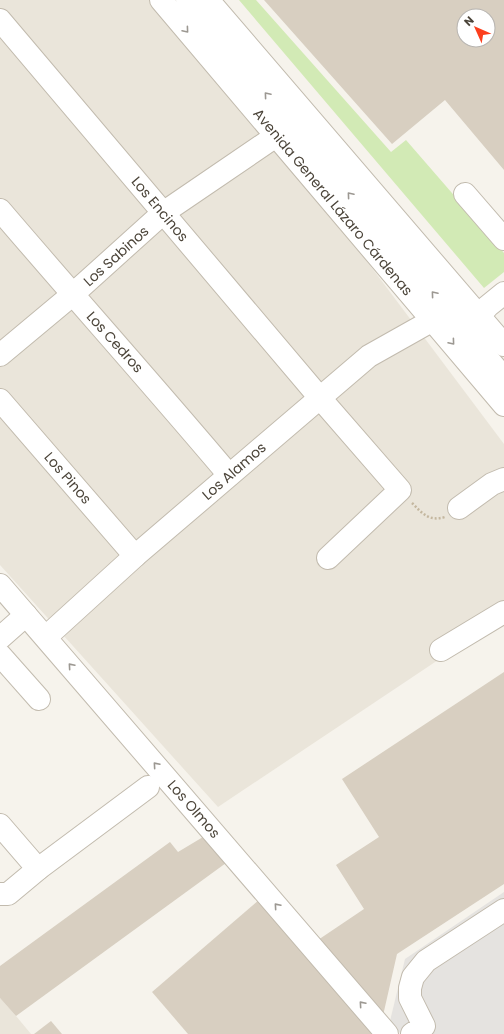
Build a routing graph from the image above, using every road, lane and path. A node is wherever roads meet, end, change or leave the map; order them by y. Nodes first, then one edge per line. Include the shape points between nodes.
1 (161, 0) edge
2 (195, 3) edge
3 (0, 20) edge
4 (276, 136) junction
5 (465, 194) dead end
6 (0, 210) edge
7 (163, 213) junction
8 (504, 239) edge
9 (504, 293) edge
10 (72, 295) junction
11 (433, 320) junction
12 (472, 323) junction
13 (504, 345) edge
14 (0, 355) edge
15 (504, 378) edge
16 (320, 398) junction
17 (0, 400) edge
18 (504, 405) edge
19 (229, 475) junction
20 (504, 479) edge
21 (400, 490) junction
22 (459, 508) joint
23 (135, 556) junction
24 (328, 558) dead end
25 (0, 585) edge
26 (504, 612) edge
27 (26, 615) junction
28 (46, 637) junction
29 (0, 638) edge
30 (441, 650) dead end
31 (0, 655) edge
32 (39, 699) dead end
33 (148, 788) dead end
34 (0, 825) edge
35 (38, 869) junction
36 (0, 894) edge
37 (504, 910) edge
38 (422, 1032) edge
39 (387, 1034) edge

1 -> 4 street, Avenida General Lázaro Cárdenas
2 - 12 street, Avenida General Lázaro Cárdenas
3 - 7 street, Los Encinos
4 - 7 street, Los Sabinos
4 - 11 street, Avenida General Lázaro Cárdenas
5 - 8 street
6 - 10 street, Los Cedros
7 - 10 street, Los Sabinos
7 - 16 street, Los Encinos
9 - 12 street
10 - 14 street, Los Sabinos
10 - 19 street, Los Cedros
11 - 16 street, Los Alamos via 369,356
11 -> 18 street, Avenida General Lázaro Cárdenas
12 - 13 street
12 - 15 street, Avenida General Lázaro Cárdenas
16 - 19 street, Los Alamos
16 - 21 street, Los Encinos
17 - 23 street, Los Pinos
19 - 23 street, Los Alamos
20 - 22 street via 492,484
21 - 22 path via 430,518 438,519
21 - 24 street
23 - 28 street, Los Alamos
25 - 27 street, Los Olmos
26 - 30 street
27 - 28 street, Los Olmos
27 - 29 street
39 -> 28 street, Los Olmos
31 - 32 street
33 - 35 street
34 - 35 street
35 - 36 street via 8,894
37 - 38 street via 426,961 414,977 410,998

